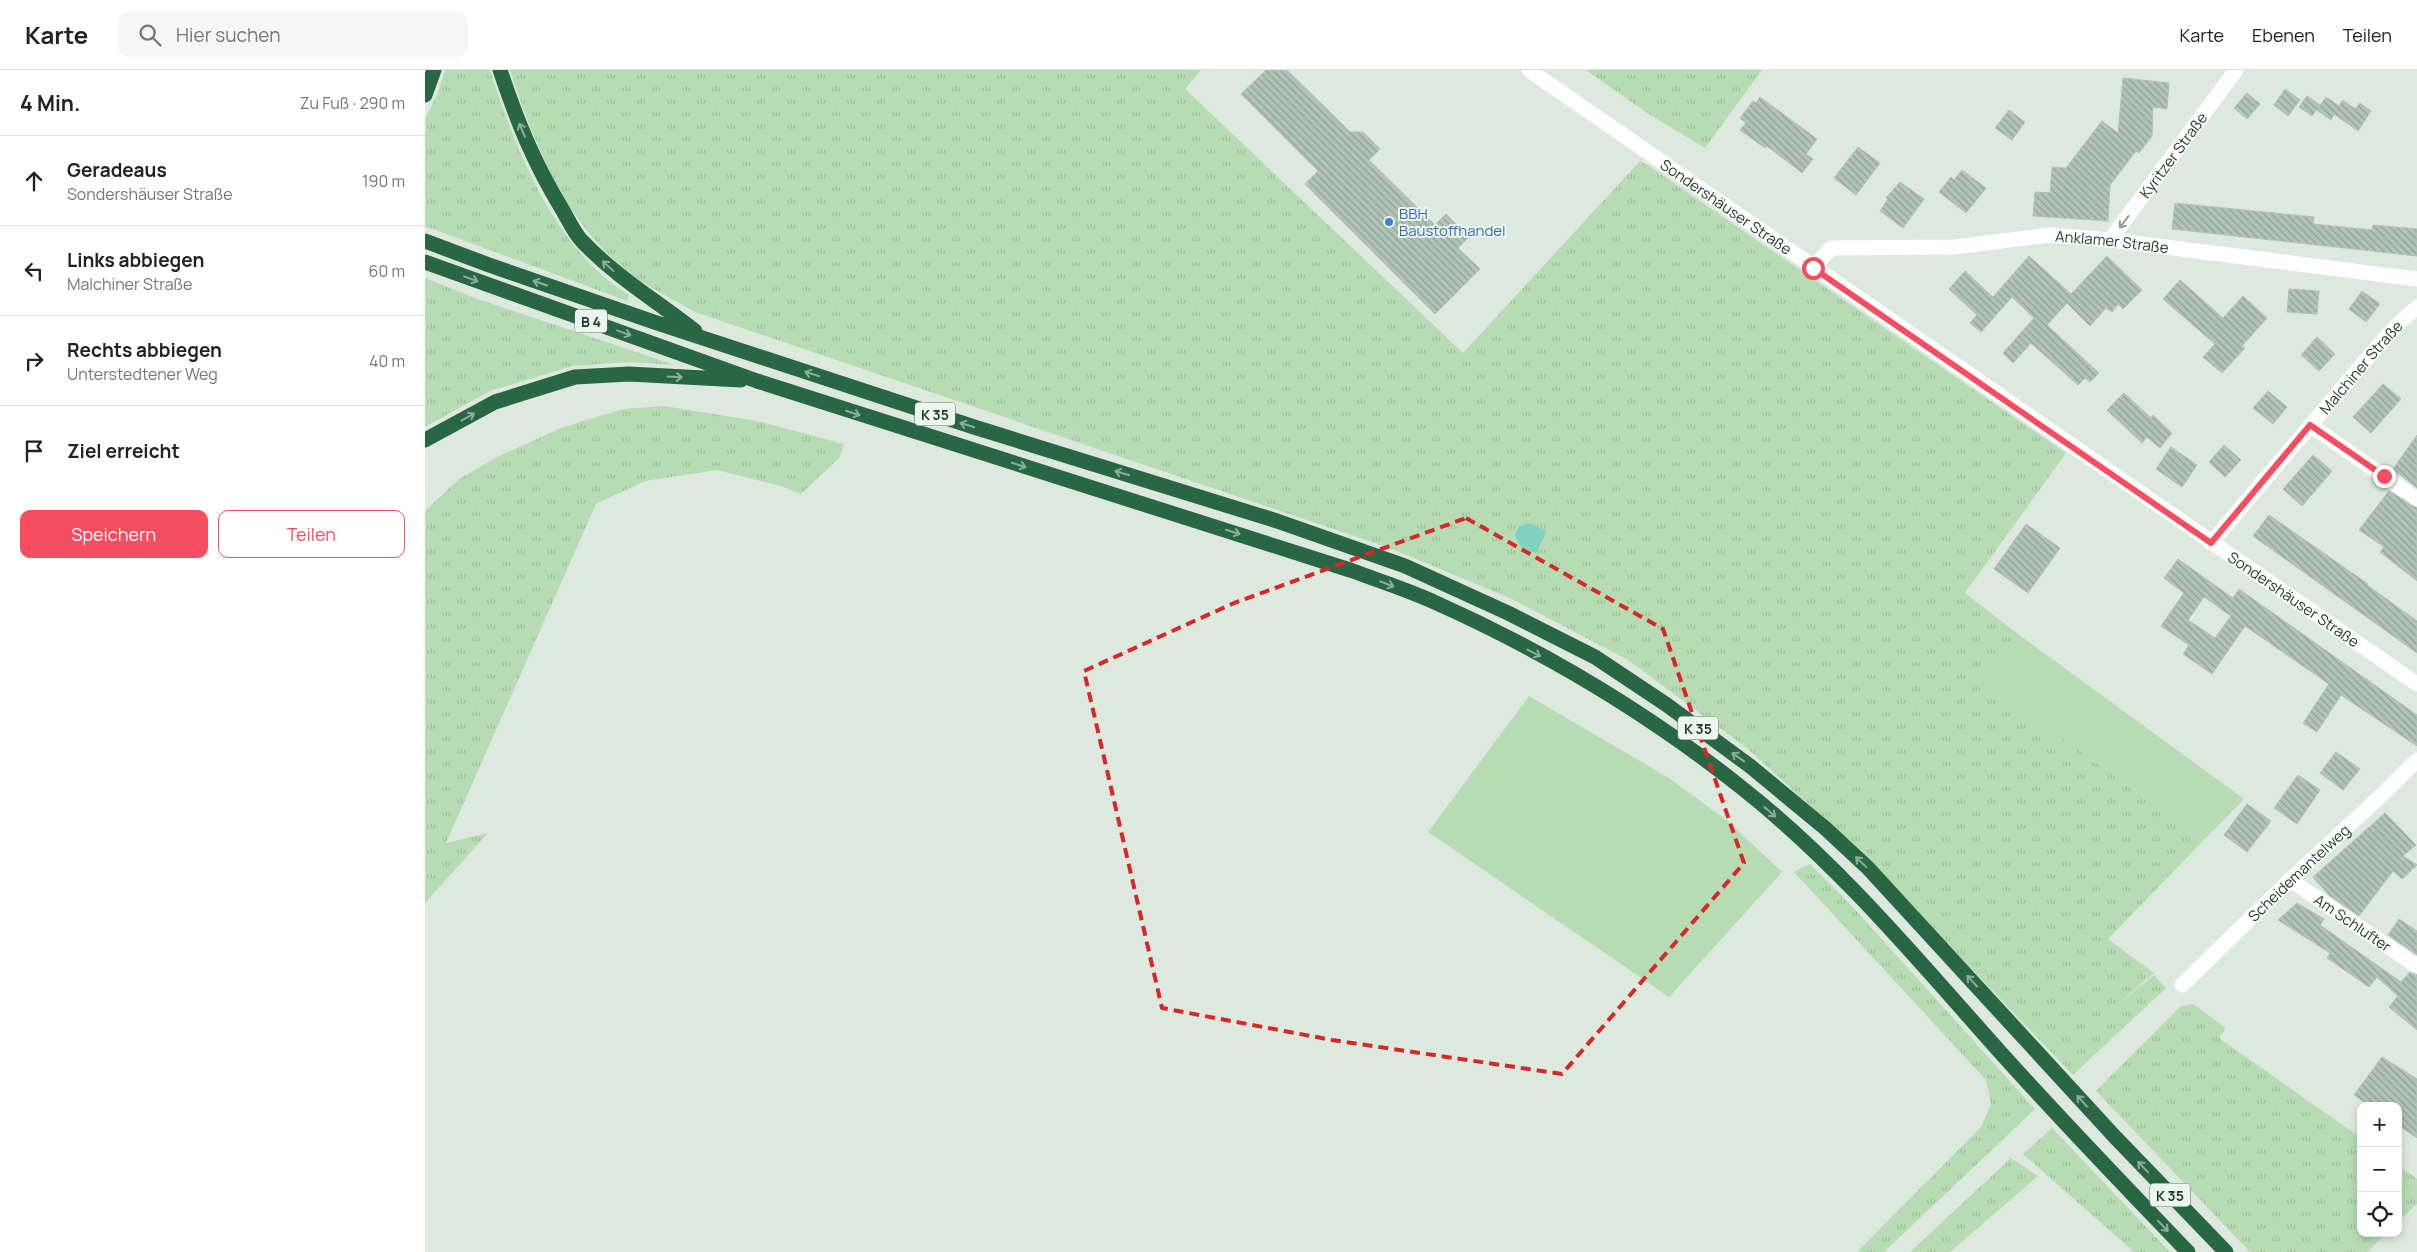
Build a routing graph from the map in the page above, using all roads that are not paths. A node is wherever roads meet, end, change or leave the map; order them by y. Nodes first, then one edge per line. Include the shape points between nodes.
1 (434, 70) edge
2 (500, 70) edge
3 (1529, 70) edge
4 (2236, 70) edge
5 (425, 96) edge
6 (2110, 240) junction
7 (425, 241) edge
8 (425, 262) edge
9 (1813, 268) junction
10 (2417, 279) edge
11 (2417, 307) edge
12 (702, 337) junction
13 (757, 381) junction
14 (2310, 425) junction
15 (425, 440) edge
16 (2417, 499) edge
17 (2211, 543) junction
18 (2417, 684) edge
19 (2417, 760) edge
20 (2290, 880) junction
21 (2417, 966) edge
22 (2183, 985) dead end
23 (2188, 1252) edge
24 (2226, 1252) edge

1 - 5 highway
12 -> 2 highway via 651,296 622,279 581,240 538,170
3 - 9 street, Sondershäuser Straße
4 -> 6 street, Kyritzer Straße
6 - 9 street, Anklamer Straße via 2050,235 1955,247 1831,248
6 - 10 street, Anklamer Straße
12 -> 7 highway, B 4 via 489,266
8 -> 13 highway, B 4
9 - 17 street, Sondershäuser Straße
11 - 14 street, Malchiner Straße via 2398,324
24 -> 12 highway, K 35 via 2115,1137 1868,868 1750,766 1595,657 1405,566 1277,521 983,430
15 -> 13 highway via 495,402 575,377 629,374
13 -> 23 highway, K 35 via 1350,570 1431,601 1575,674 1674,737 1743,789 1811,848 1869,905 2092,1154
14 - 16 street
14 - 17 street, Malchiner Straße
17 - 18 street, Sondershäuser Straße
19 - 20 street, Scheidemantelweg
20 - 21 street, Am Schlufter
20 - 22 street, Scheidemantelweg

